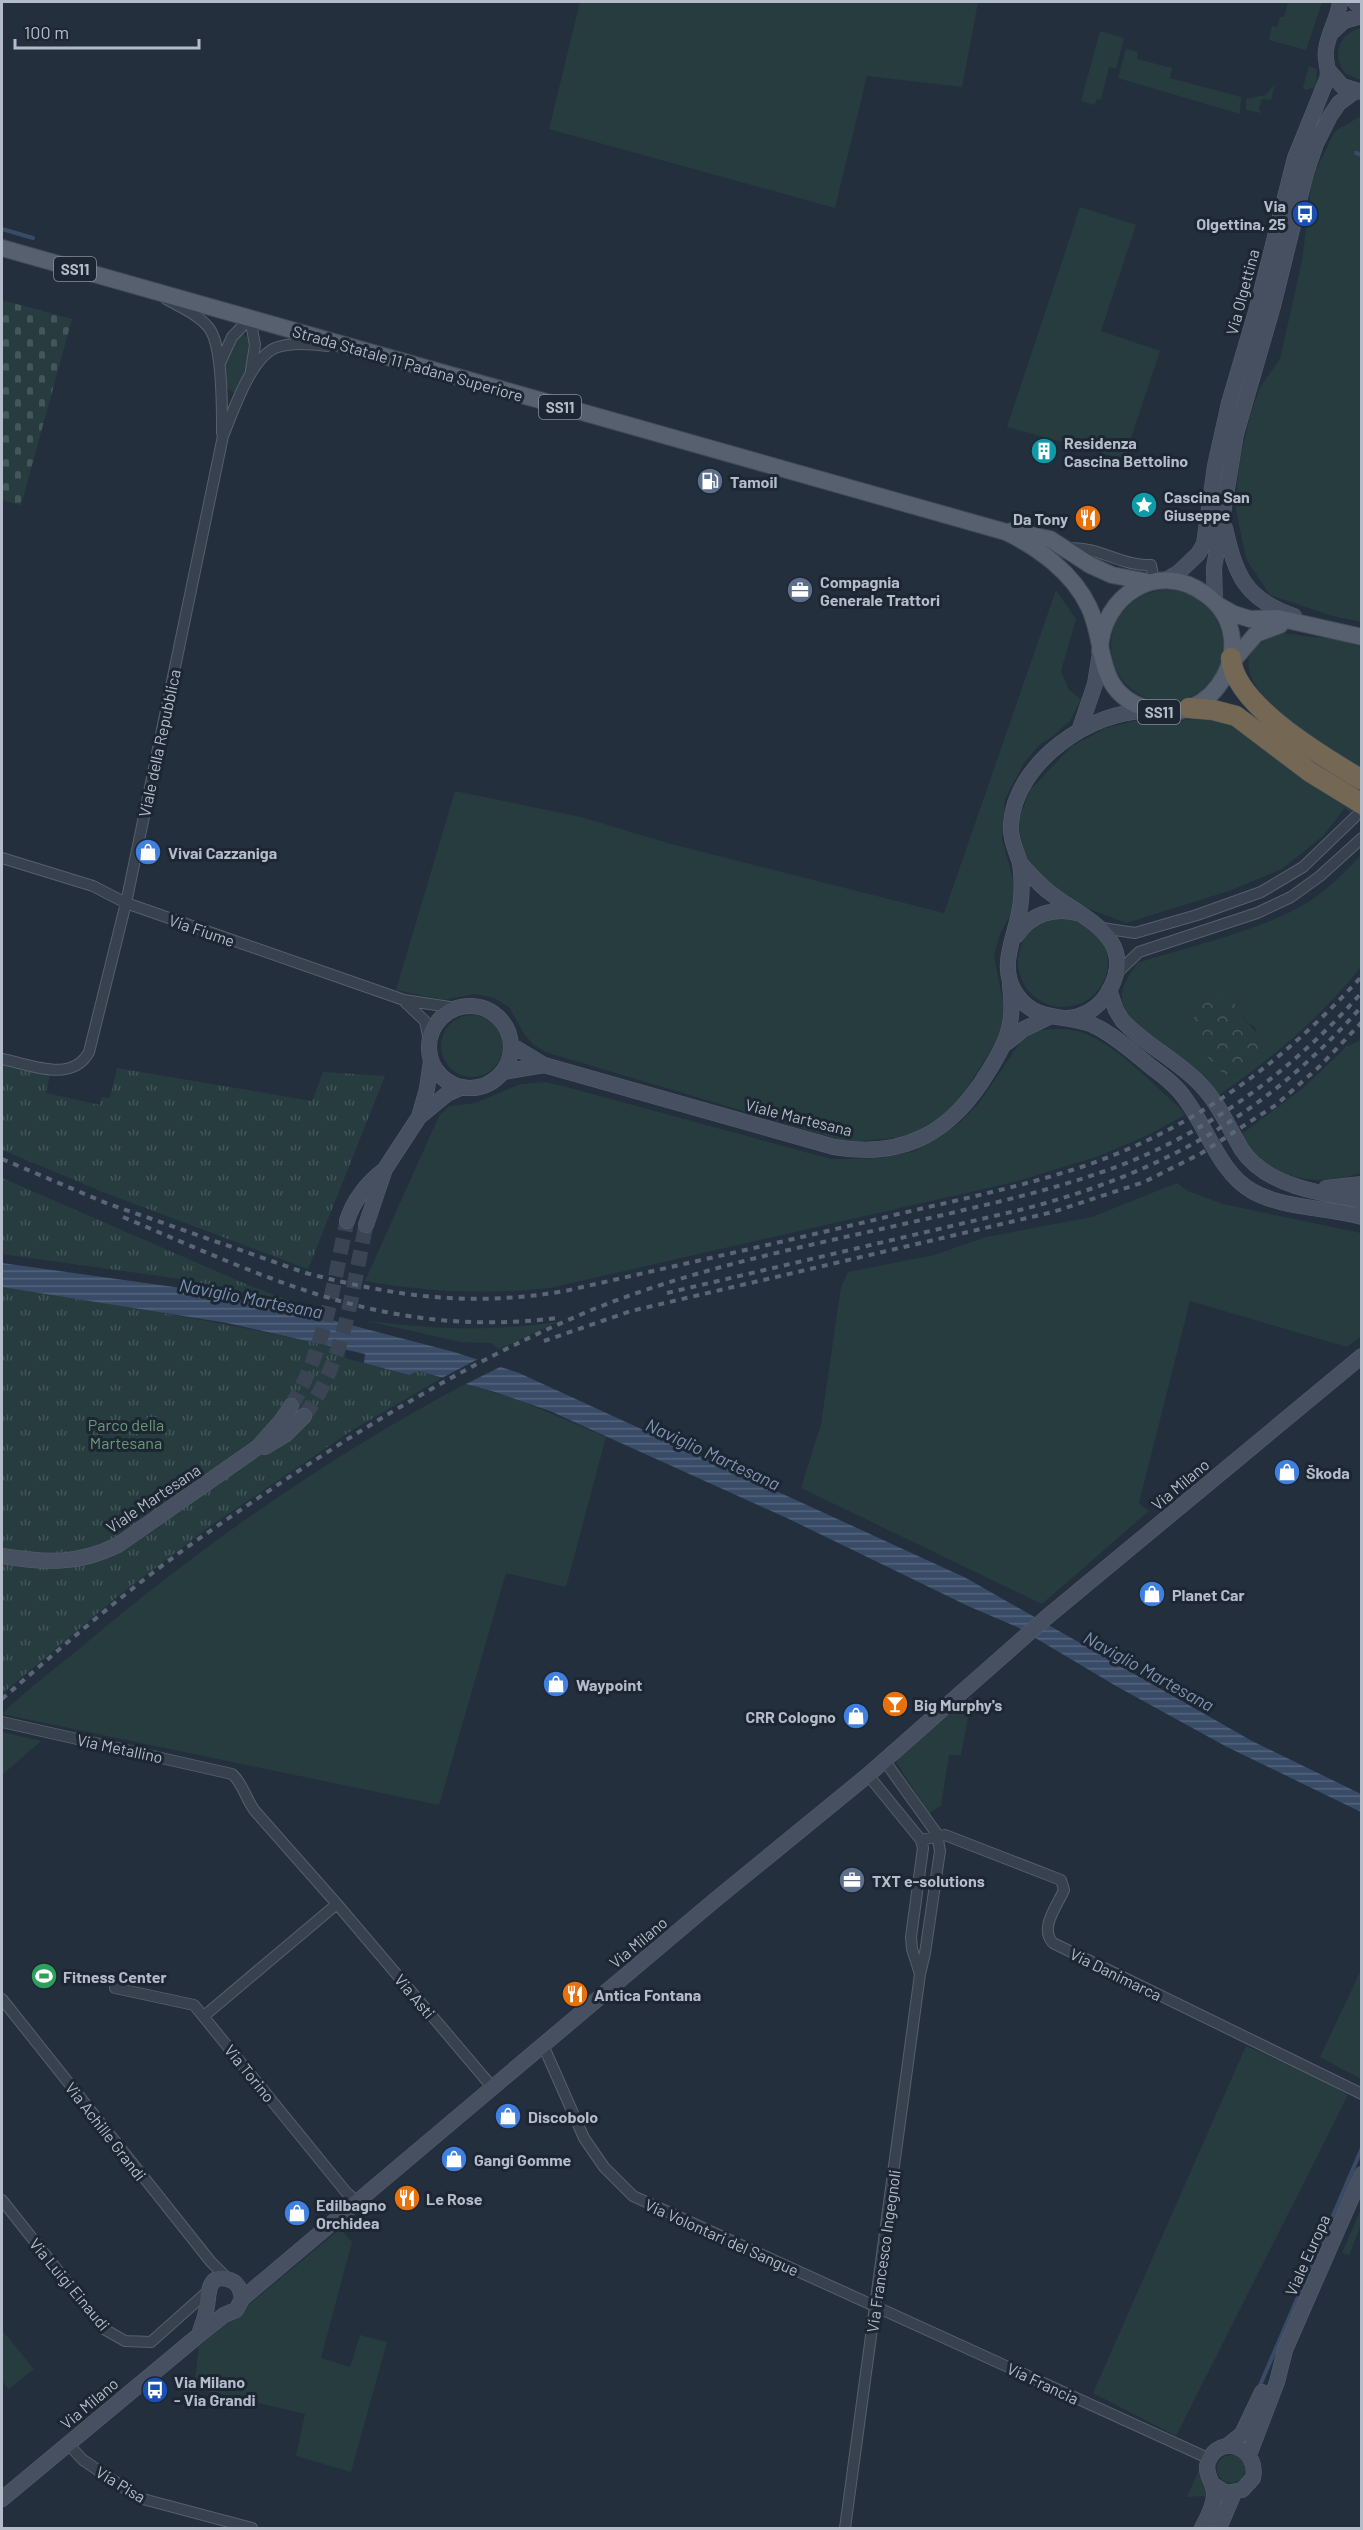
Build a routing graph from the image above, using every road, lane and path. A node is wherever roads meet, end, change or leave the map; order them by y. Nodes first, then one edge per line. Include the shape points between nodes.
1 (1340, 2) edge
2 (1355, 2) edge
3 (1362, 10) edge
4 (1362, 16) edge
5 (1332, 32) junction
6 (1329, 71) junction
7 (1358, 92) edge
8 (2, 248) edge
9 (149, 289) junction
10 (250, 318) junction
11 (354, 348) junction
12 (219, 368) junction
13 (250, 376) junction
14 (220, 387) junction
15 (242, 393) junction
16 (223, 436) junction
17 (1223, 521) junction
18 (988, 526) junction
19 (1156, 576) junction
20 (1215, 602) junction
21 (1309, 624) junction
22 (1362, 638) edge
23 (1100, 651) junction
24 (1231, 661) junction
25 (1190, 708) junction
26 (1153, 711) junction
27 (1079, 731) junction
28 (1362, 780) edge
29 (1358, 811) edge
30 (1362, 838) edge
31 (2, 858) edge
32 (1020, 863) junction
33 (126, 903) junction
34 (1083, 915) junction
35 (1102, 928) junction
36 (1013, 940) junction
37 (1010, 980) junction
38 (1112, 983) junction
39 (404, 1000) junction
40 (456, 1008) junction
41 (1057, 1018) junction
42 (429, 1040) junction
43 (1005, 1044) junction
44 (511, 1045) junction
45 (2, 1059) edge
46 (431, 1061) junction
47 (544, 1065) junction
48 (503, 1072) junction
49 (463, 1087) junction
50 (419, 1117) junction
51 (385, 1169) junction
52 (1293, 1184) junction
53 (1362, 1184) edge
54 (1362, 1200) edge
55 (1362, 1217) edge
56 (347, 1221) tunnel mouth
57 (366, 1225) tunnel mouth
58 (1362, 1356) edge
59 (291, 1406) tunnel mouth
60 (304, 1416) tunnel mouth
61 (248, 1455) junction
62 (2, 1556) edge
63 (2, 1722) edge
64 (884, 1760) junction
65 (868, 1775) junction
66 (237, 1778) joint
67 (937, 1834) junction
68 (921, 1839) junction
69 (337, 1904) junction
70 (920, 1974) junction
71 (115, 1989) dead end
72 (2, 1999) edge
73 (204, 2016) junction
74 (543, 2045) junction
75 (492, 2088) junction
76 (1362, 2094) edge
77 (1362, 2174) edge
78 (2, 2200) edge
79 (357, 2202) junction
80 (211, 2262) junction
81 (236, 2288) junction
82 (209, 2294) junction
83 (876, 2307) junction
84 (224, 2315) junction
85 (199, 2335) junction
86 (1285, 2350) junction
87 (68, 2444) junction
88 (1227, 2446) junction
89 (1249, 2455) junction
90 (1210, 2459) junction
91 (1212, 2484) junction
92 (1234, 2493) junction
93 (2, 2499) edge
94 (252, 2529) edge
95 (845, 2529) edge
96 (1202, 2529) edge
97 (1219, 2529) edge

1 - 5 street, Via Olgettina
2 - 3 street
4 - 5 street via 1344,21
5 - 6 street, Via Olgettina via 1325,52
6 - 7 street via 1342,86
6 - 19 street, Via Olgettina via 1295,158 1230,397 1204,544 1178,573
7 - 17 street, Via Olgettina via 1336,107 1311,158 1243,407
8 - 9 main road, Strada Statale 11 Padana Superiore / SS11
9 - 10 main road, Strada Statale 11 Padana Superiore / SS11
9 - 12 street, Viale della Repubblica via 208,326
10 - 11 main road, Strada Statale 11 Padana Superiore / SS11
10 - 12 street, Viale della Repubblica via 229,341
10 - 13 street, Viale della Repubblica via 255,345
11 - 13 street, Viale della Repubblica via 307,344 279,347 266,355
11 - 18 main road, Strada Statale 11 Padana Superiore / SS11
12 - 14 street, Viale della Repubblica
13 - 15 street, Viale della Repubblica
14 - 15 street via 230,394
14 - 16 street, Viale della Repubblica
15 - 16 street, Viale della Repubblica
16 - 33 street, Viale della Repubblica
17 - 20 street, Via Olgettina via 1214,568
17 - 21 street via 1233,562 1244,585 1267,605
18 - 19 main road, Strada Statale 11 Padana Superiore / SS11 via 1044,537 1112,575
18 - 23 main road, Strada Statale 11 Padana Superiore / SS11 via 1022,540 1067,576 1088,606
19 - 20 main road, Strada Statale 11 Padana Superiore / SS11 via 1196,588
19 - 23 main road, Strada Statale 11 Padana Superiore / SS11 via 1117,602 1106,620
20 - 21 main road via 1245,618 1278,618
20 - 24 main road, Strada Statale 11 Padana Superiore / SS11 via 1231,633
21 - 22 main road
21 - 24 main road via 1277,625 1262,631
23 - 26 main road, Strada Statale 11 Padana Superiore / SS11 via 1108,678 1120,693
23 - 27 street via 1095,684
24 - 25 main road, Strada Statale 11 Padana Superiore / SS11 via 1212,694
24 - 28 highway via 1246,691 1262,710
25 - 26 main road, Strada Statale 11 Padana Superiore / SS11
25 - 29 highway via 1236,716
26 - 27 street via 1131,711
27 - 32 street via 1035,767 1017,793 1010,828
29 - 35 street via 1316,856 1270,888 1208,912 1135,933
30 - 38 street via 1291,897 1257,913 1139,952
31 - 33 street, Via Fiume via 97,888
32 - 34 street via 1052,894
32 - 36 street via 1021,905
33 - 39 street, Via Fiume
33 - 45 street, Viale della Repubblica via 91,1048 81,1063 67,1070
34 - 35 street
34 - 36 street via 1063,910 1043,914 1026,924
35 - 38 street via 1115,953
36 - 37 street via 1007,961
37 - 41 street via 1024,1004
37 - 43 street, Viale Martesana via 1012,1000
38 - 41 street via 1092,1010
38 - 52 street via 1118,1016 1126,1025 1201,1085 1249,1158 1270,1174
39 - 40 street, Via Fiume
39 - 42 street, Via Fiume via 425,1021
40 - 42 street via 439,1020
40 - 44 street via 477,1006 496,1015 508,1031
41 - 43 street, Viale Martesana via 1028,1027
41 - 55 street via 1088,1023 1103,1031 1172,1083 1230,1171 1245,1187 1275,1200
42 - 46 street
43 - 47 street, Viale Martesana via 956,1116 922,1138 880,1150 834,1147
44 - 47 street, Viale Martesana
44 - 48 street
46 - 49 street via 443,1077
46 - 50 street
47 - 48 street, Viale Martesana
48 - 49 street via 481,1086
49 - 50 street via 447,1094
50 - 51 street
51 - 56 street via 365,1188
51 - 57 street
52 - 53 street via 1336,1188
52 - 54 street
58 - 64 street, Via Milano via 1047,1617
59 - 61 street, Viale Martesana
60 - 61 street, Viale Martesana via 285,1435
61 - 62 street, Viale Martesana via 101,1553 60,1562
63 - 66 street, Via Metallino via 224,1770
64 - 65 street, Via Milano
64 - 67 street
65 - 68 street
65 - 74 street, Via Milano
66 - 69 street, Via Asti via 255,1811
67 - 68 street
67 - 70 street, Via Francesco Ingegnoli via 940,1851
67 - 76 street, Via Danimarca via 1061,1880 1064,1890 1046,1930 1053,1943
68 - 70 street, Via Francesco Ingegnoli via 911,1937
69 - 73 street
69 - 75 street, Via Asti
70 - 83 street, Via Francesco Ingegnoli
71 - 73 street, Via Torino via 194,2005
72 - 80 street, Via Achille Grandi
73 - 79 street, Via Torino
74 - 75 street, Via Milano
74 - 83 street, Via Volontari del Sangue via 584,2138 604,2168 633,2196
75 - 79 street, Via Milano
77 - 86 street, Viale Europa
78 - 82 street, Via Luigi Einaudi via 104,2329 125,2342 151,2342
79 - 81 street, Via Milano via 262,2282
80 - 81 street, Via Achille Grandi
80 - 82 street
81 - 82 street, Via Milano via 219,2279
81 - 84 street, Via Milano via 236,2310
82 - 84 street via 214,2312
82 - 85 street
83 - 90 street, Via Francia
83 - 95 street, Via Francesco Ingegnoli
84 - 85 street, Via Milano
85 - 87 street, Via Milano
86 - 88 street, Viale Europa via 1247,2426
86 - 89 street, Viale Europa
87 - 93 street, Via Milano
87 - 94 street, Via Pisa via 83,2460 139,2498
88 - 89 street via 1241,2448
88 - 90 street, Viale Europa
89 - 92 street, Viale Europa via 1254,2470 1252,2478
90 - 91 street via 1207,2471
91 - 92 street
91 - 96 street via 1215,2496
92 - 97 street, Viale Europa

